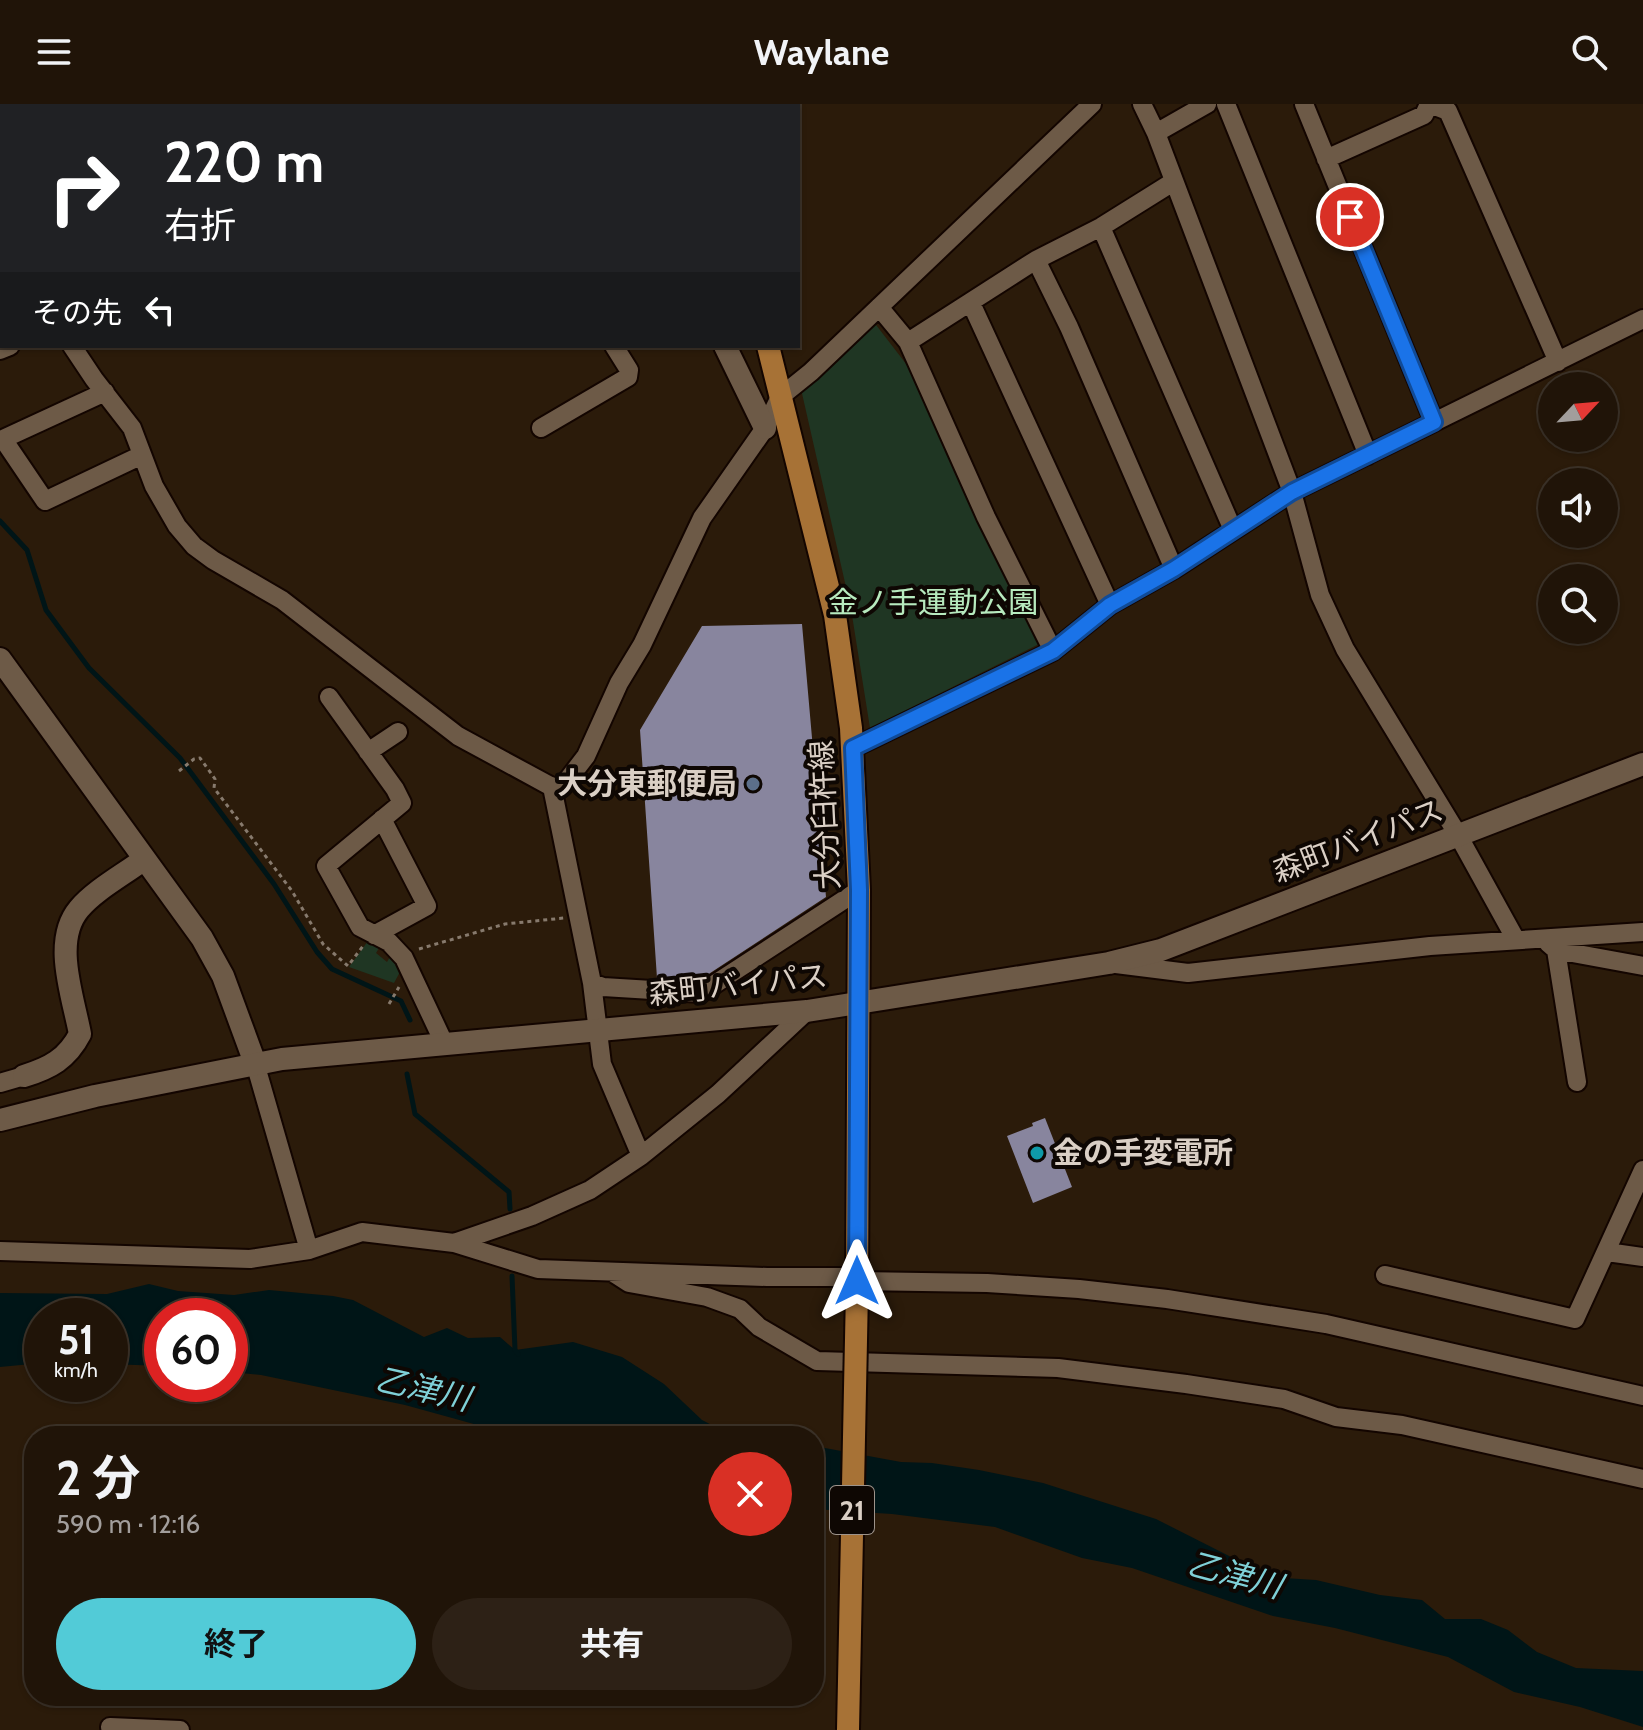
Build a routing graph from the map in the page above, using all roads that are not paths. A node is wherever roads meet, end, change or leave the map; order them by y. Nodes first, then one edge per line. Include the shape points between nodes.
1 (1092, 104) edge
2 (1142, 104) edge
3 (1207, 104) edge
4 (1226, 104) edge
5 (1304, 104) edge
6 (1429, 104) edge
7 (1156, 133) junction
8 (1326, 159) junction
9 (1173, 182) junction
10 (1101, 227) junction
11 (1036, 260) junction
12 (971, 303) junction
13 (879, 307) junction
14 (1643, 319) edge
15 (908, 342) junction
16 (73, 348) edge
17 (615, 348) edge
18 (726, 348) edge
19 (768, 348) edge
20 (1558, 362) junction
21 (105, 392) junction
22 (780, 397) junction
23 (1434, 422) junction
24 (541, 428) dead end
25 (765, 428) junction
26 (142, 455) junction
27 (1368, 455) junction
28 (1292, 492) junction
29 (1233, 530) junction
30 (1174, 569) junction
31 (1110, 605) junction
32 (1053, 651) junction
33 (0, 659) edge
34 (329, 697) dead end
35 (398, 732) dead end
36 (853, 748) junction
37 (368, 752) junction
38 (1643, 764) edge
39 (552, 787) junction
40 (382, 819) junction
41 (1458, 835) junction
42 (143, 860) junction
43 (859, 890) junction
44 (1643, 932) edge
45 (374, 935) junction
46 (1516, 940) junction
47 (1549, 944) junction
48 (1109, 963) junction
49 (1643, 966) edge
50 (592, 983) junction
51 (858, 1003) junction
52 (807, 1011) junction
53 (596, 1028) junction
54 (444, 1043) junction
55 (255, 1063) junction
56 (24, 1076) joint
57 (1577, 1082) dead end
58 (0, 1083) edge
59 (0, 1120) edge
60 (641, 1156) junction
61 (1643, 1170) edge
62 (454, 1243) junction
63 (309, 1250) junction
64 (0, 1251) edge
65 (1607, 1252) junction
66 (1643, 1257) edge
67 (612, 1272) junction
68 (1385, 1275) dead end
69 (857, 1283) junction
70 (1643, 1396) edge
71 (1643, 1479) edge
72 (110, 1727) dead end
73 (180, 1730) edge
74 (848, 1730) edge

1 - 13 street
2 - 7 street
3 - 7 street
4 - 27 street
5 - 8 street
6 - 8 street via 1424,115
6 - 20 street via 1448,111
7 - 9 street
8 - 23 street
9 - 10 street
9 - 28 street
10 - 11 street
10 - 29 street
11 - 12 street
11 - 30 street
12 - 15 street
12 - 31 street
13 - 15 street
13 - 22 street
14 - 20 street
15 - 32 street
16 - 21 street
17 - 24 street via 628,377
18 - 25 main road
19 - 22 main road, 大分臼杵線 / 21
20 - 23 street
21 - 26 street via 132,428
21 - 26 street via 3,439 45,501
22 - 25 street
22 - 36 main road, 大分臼杵線 / 21 via 835,615
23 - 27 street
25 - 39 street via 702,518 586,756 563,786
26 - 39 street via 154,486 194,546 282,600 458,736
27 - 28 street
28 - 29 street
28 - 41 street via 1320,595 1345,649
29 - 30 street
30 - 31 street
31 - 32 street
32 - 36 street
33 - 42 main road
34 - 37 street
35 - 37 street
36 - 43 main road, 大分臼杵線 / 21
37 - 40 street via 402,803
38 - 41 main road, 森町バイパス
39 - 50 street
40 - 45 street via 427,906
40 - 45 street via 326,866 360,927
41 - 46 street
41 - 48 main road, 森町バイパス via 1161,950
42 - 55 main road via 202,938 223,976
42 - 56 main road via 81,906 69,923 67,959 80,1034 63,1058
43 - 50 street via 701,993
43 - 51 main road, 大分臼杵線 / 21
44 - 47 street
45 - 54 street via 404,958
46 - 47 street
46 - 48 street via 1188,973
47 - 49 street
47 - 57 street
48 - 51 main road, 森町バイパス
50 - 53 street
51 - 52 main road, 森町バイパス
51 - 69 main road, 大分臼杵線 / 21
52 - 53 main road, 森町バイパス
52 - 60 street
53 - 54 main road, 森町バイパス
53 - 60 street via 602,1064
54 - 55 main road, 森町バイパス
55 - 59 main road, 森町バイパス
55 - 63 street
56 - 58 street
60 - 62 street via 590,1190
61 - 65 street
62 - 63 street via 362,1232
62 - 67 street via 538,1269
63 - 64 street via 250,1259
65 - 66 street
65 - 68 street via 1575,1319
67 - 69 street
67 - 71 street via 629,1283 707,1297 740,1309 759,1327 817,1361 1058,1368 1186,1384 1284,1399 1336,1417 1402,1425
69 - 70 street via 987,1283 1167,1299 1326,1324
69 - 74 main road, 21, bridge
72 - 73 street

